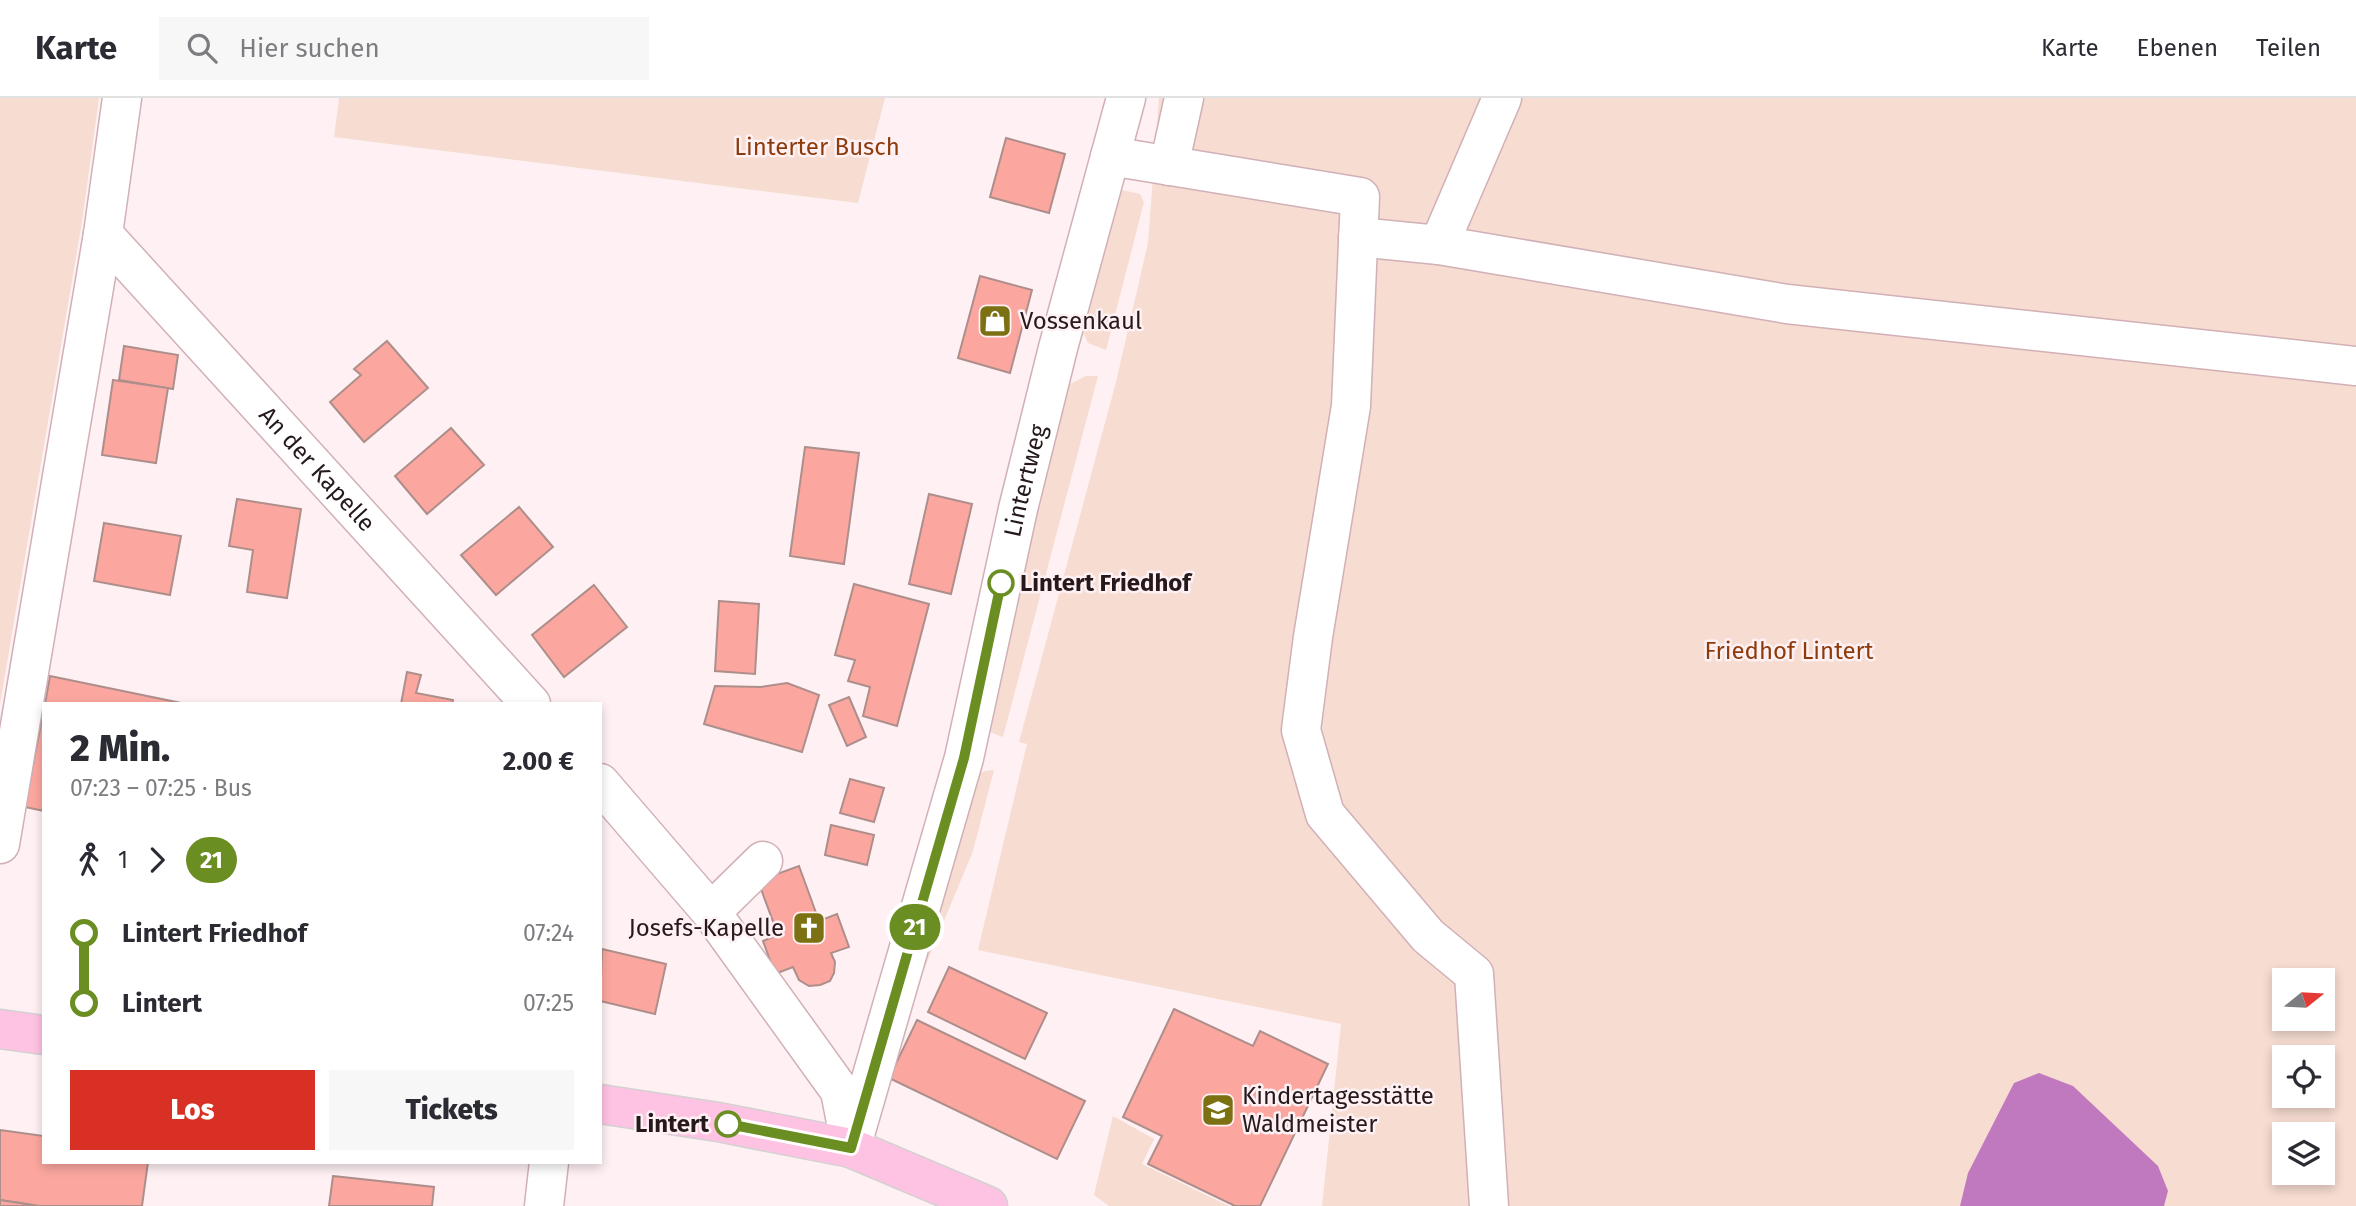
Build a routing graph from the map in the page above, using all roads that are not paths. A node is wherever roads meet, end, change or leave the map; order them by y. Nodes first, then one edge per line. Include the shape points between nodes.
1 (122, 98) edge
2 (1126, 98) edge
3 (1184, 98) edge
4 (1502, 98) edge
5 (1110, 156) junction
6 (1169, 166) junction
7 (103, 234) junction
8 (1358, 237) junction
9 (1439, 245) junction
10 (2356, 366) edge
11 (529, 702) edge
12 (602, 785) edge
13 (0, 844) edge
14 (763, 861) dead end
15 (711, 912) junction
16 (0, 1030) edge
17 (42, 1035) edge
18 (602, 1104) edge
19 (851, 1148) junction
20 (549, 1164) edge
21 (544, 1206) edge
22 (988, 1206) edge
23 (1489, 1206) edge

1 - 7 street
2 - 5 street, Lintertweg
3 - 6 street
4 - 9 street
5 - 6 street
5 - 19 street, Lintertweg via 1018,509 964,758
6 - 8 street via 1360,197
7 - 11 street, An der Kapelle
7 - 13 street
8 - 9 street
8 - 23 street via 1351,406 1301,730 1325,814 1428,936 1483,983
9 - 10 street via 1787,304
12 - 15 street
14 - 15 street
15 - 19 street via 840,1091
16 - 17 main road
18 - 19 main road
19 - 22 main road
20 - 21 street

